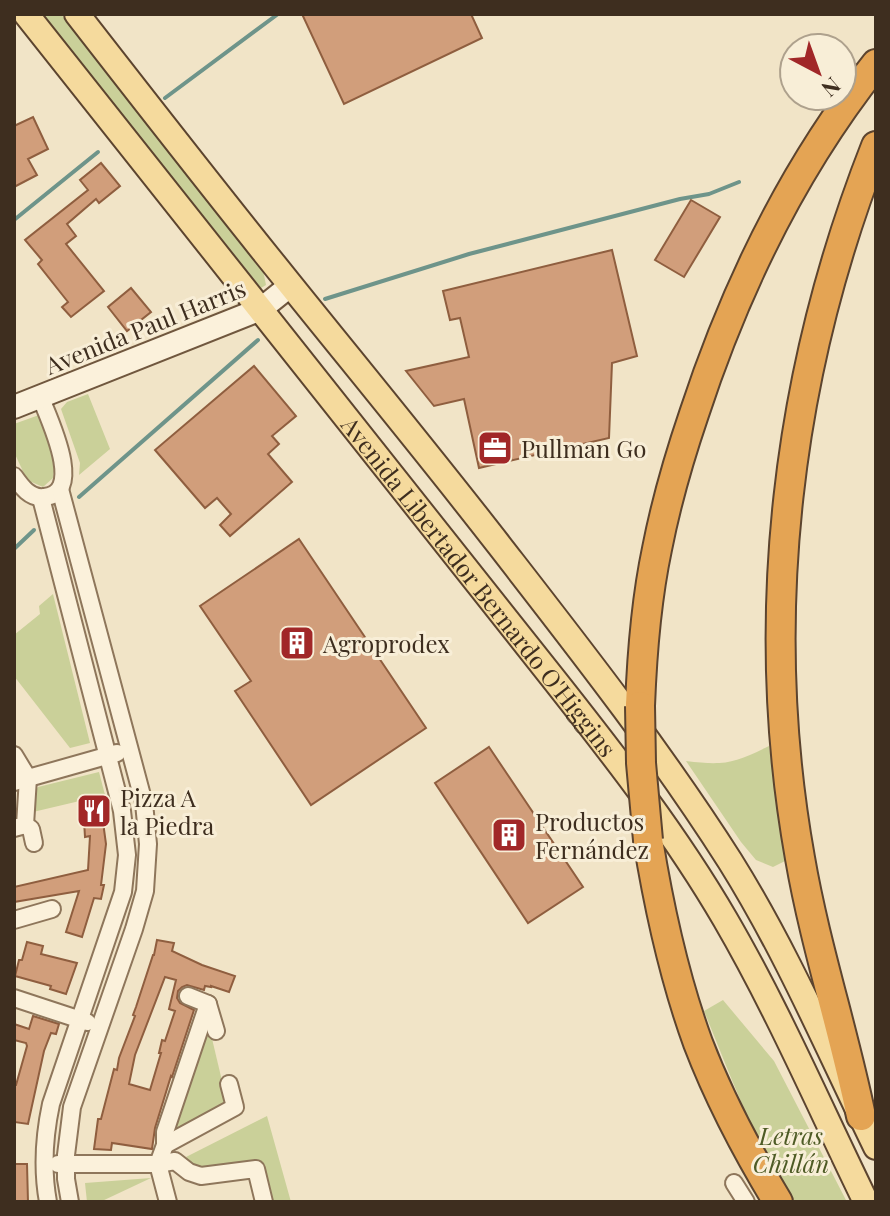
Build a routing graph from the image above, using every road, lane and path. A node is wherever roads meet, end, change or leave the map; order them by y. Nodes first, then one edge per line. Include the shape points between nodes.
1 (26, 14) edge
2 (77, 14) edge
3 (876, 64) edge
4 (876, 146) edge
5 (291, 285) junction
6 (261, 309) junction
7 (40, 396) junction
8 (14, 407) edge
9 (14, 476) edge
10 (60, 489) junction
11 (41, 498) junction
12 (130, 750) junction
13 (14, 755) edge
14 (108, 756) junction
15 (21, 780) edge
16 (20, 826) edge
17 (34, 843) dead end
18 (52, 909) dead end
19 (14, 920) edge
20 (188, 996) dead end
21 (14, 998) edge
22 (208, 1004) junction
23 (80, 1020) junction
24 (100, 1027) junction
25 (216, 1031) dead end
26 (229, 1084) dead end
27 (861, 1116) junction
28 (165, 1145) junction
29 (876, 1147) edge
30 (66, 1163) junction
31 (44, 1164) junction
32 (158, 1164) junction
33 (734, 1183) dead end
34 (48, 1202) edge
35 (70, 1202) edge
36 (168, 1202) edge
37 (264, 1202) edge
38 (746, 1202) edge
39 (778, 1202) edge
40 (866, 1202) edge

1 - 6 main road, Avenida Libertador Bernardo O'Higgins
2 - 5 main road, Avenida Libertador Bernardo O'Higgins
3 - 39 highway, bridge via 795,185 716,352 673,482 645,629 641,763 648,840 666,932 698,1042 734,1125
4 - 27 highway via 833,271 808,368 790,482 780,629 784,730 799,855
5 - 6 main road, Avenida Paul Harris
5 - 27 main road, Avenida Libertador Bernardo O'Higgins via 443,472 685,794 774,939
6 - 7 main road, Avenida Paul Harris
6 - 40 main road, Avenida Libertador Bernardo O'Higgins via 595,731 682,850 741,947
7 - 8 main road, Avenida Paul Harris
7 - 10 street via 62,452
9 - 11 street
10 - 11 street
10 - 12 street
11 - 14 street
12 - 14 street
12 - 24 street via 147,823 147,878
13 - 15 street
14 - 15 street
14 - 23 street via 125,824 126,874
15 - 16 street
16 - 17 street via 31,829
18 - 19 street
20 - 22 street
21 - 23 street
22 - 25 street
22 - 28 street
23 - 24 street
23 - 31 street via 51,1104
24 - 30 street via 72,1107
26 - 28 street via 235,1107
27 - 29 main road, Avenida Libertador Bernardo O'Higgins
28 - 32 street
30 - 31 street
30 - 32 street
30 - 35 street
31 - 34 street
32 - 36 street
32 - 37 street via 175,1161 201,1176 256,1169
33 - 38 street

